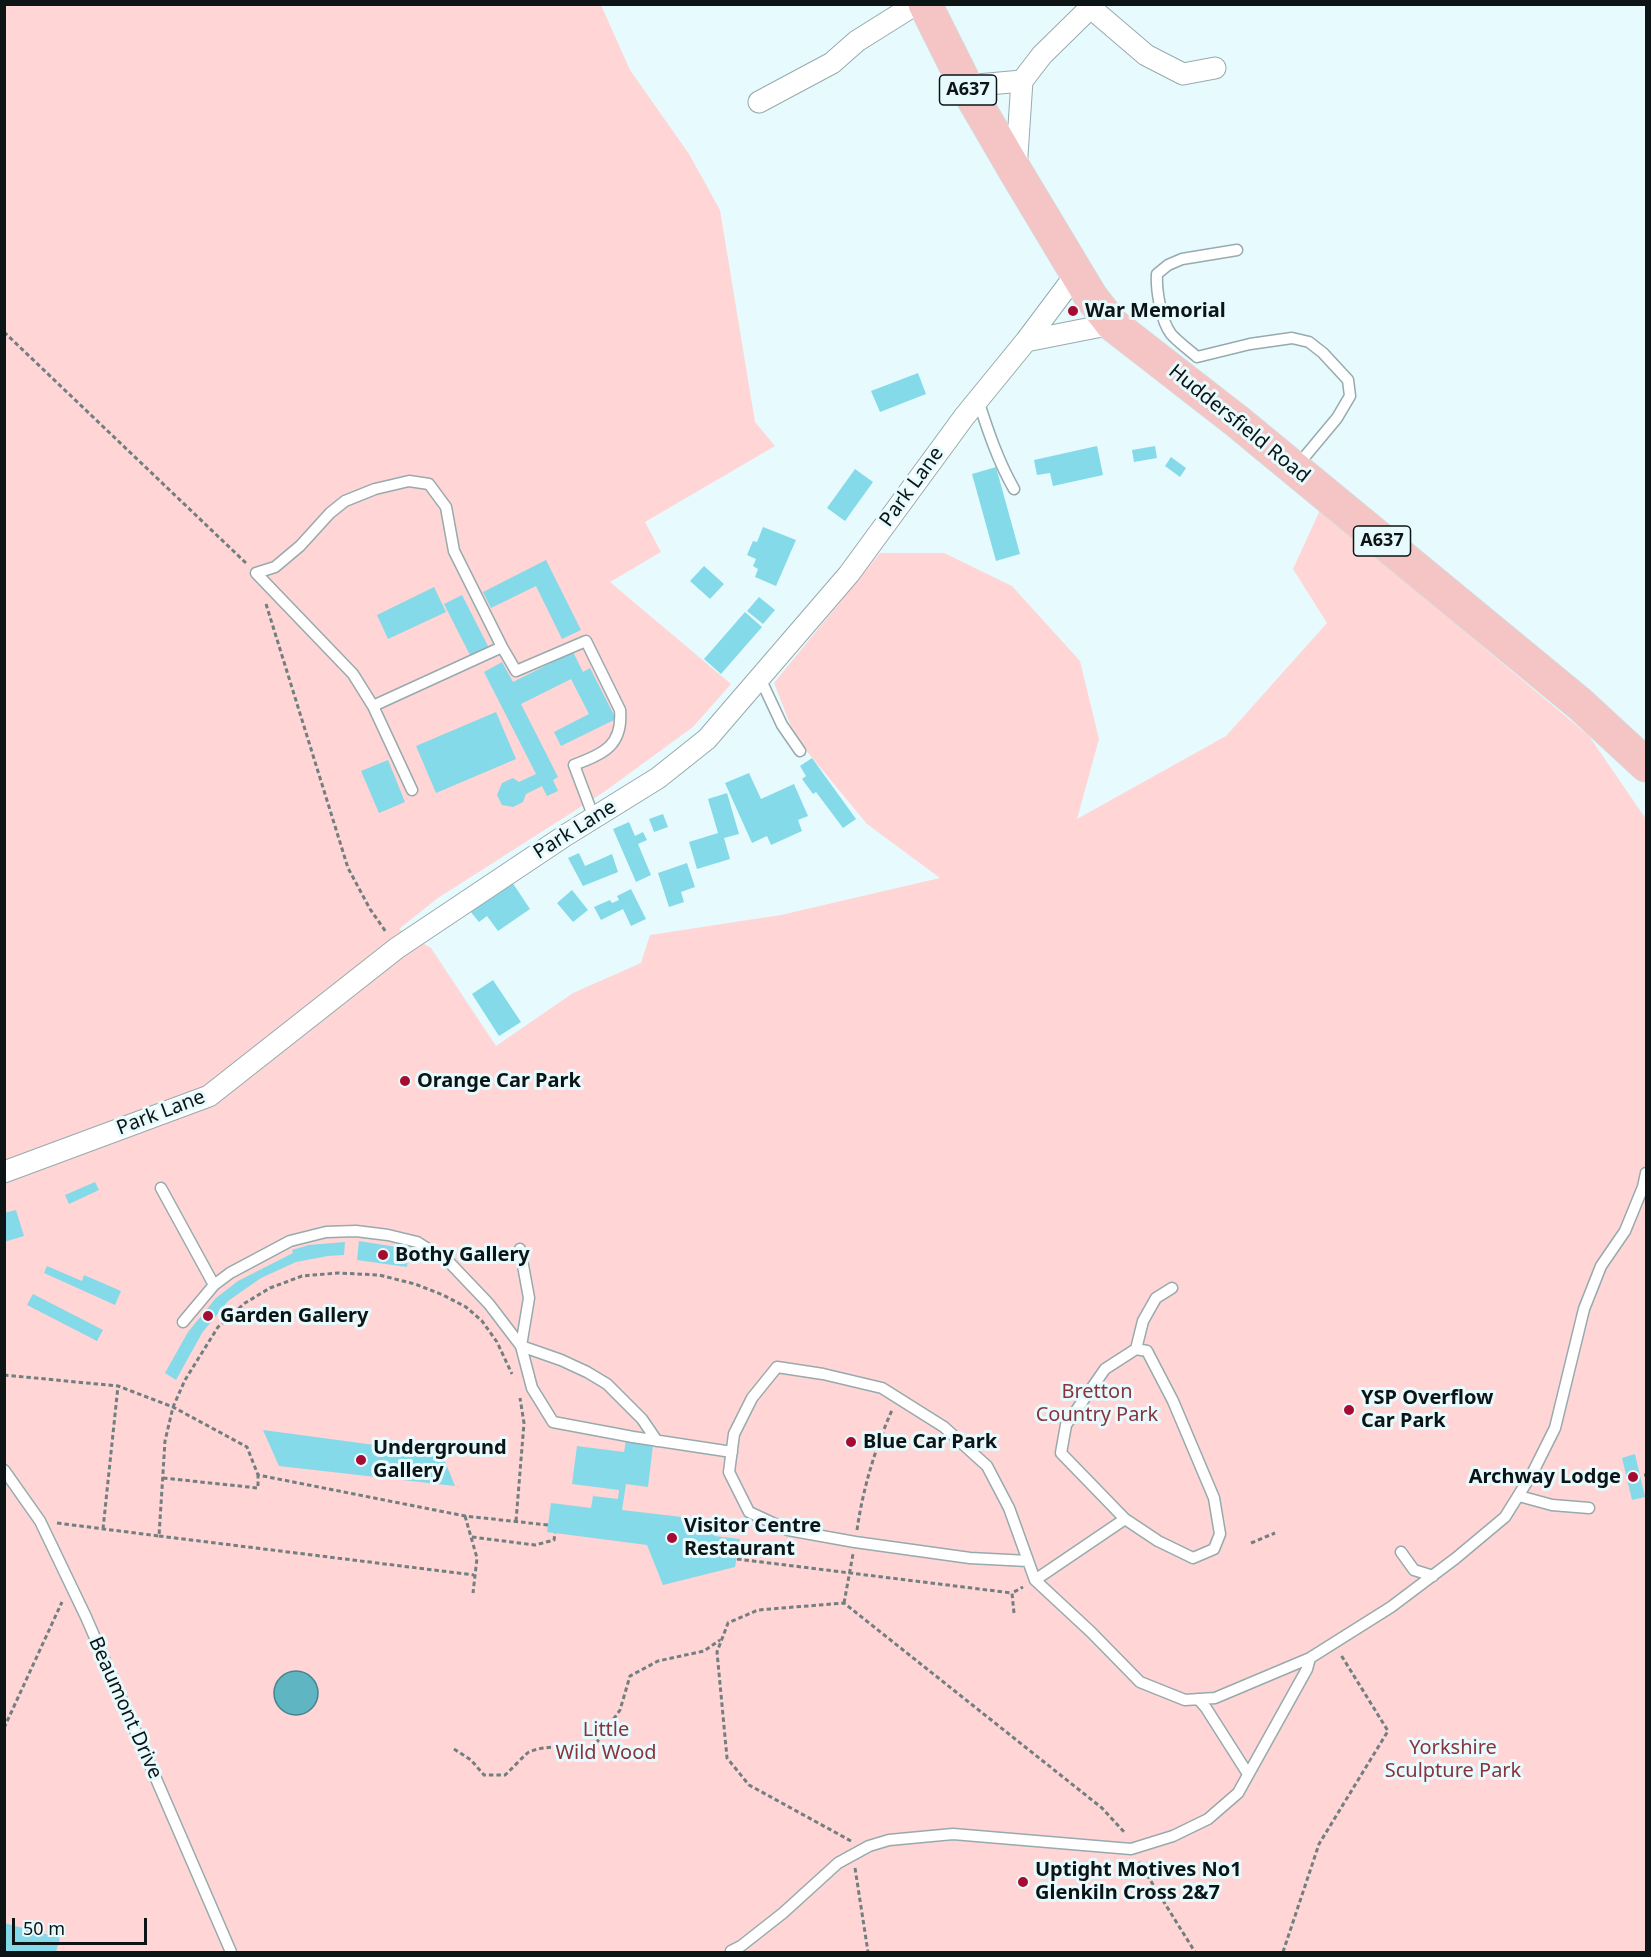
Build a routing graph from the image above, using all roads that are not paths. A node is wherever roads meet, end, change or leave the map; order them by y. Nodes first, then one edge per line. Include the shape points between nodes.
1 (1093, 6) edge
2 (927, 8) edge
3 (1215, 68) dead end
4 (1022, 81) junction
5 (966, 86) junction
6 (759, 102) dead end
7 (1016, 172) junction
8 (1237, 250) dead end
9 (1077, 273) junction
10 (1112, 324) junction
11 (1026, 342) junction
12 (978, 400) junction
13 (1294, 468) junction
14 (1014, 489) dead end
15 (502, 647) junction
16 (760, 678) junction
17 (373, 706) junction
18 (800, 751) dead end
19 (1647, 765) edge
20 (412, 790) dead end
21 (594, 818) junction
22 (4, 1172) edge
23 (1647, 1173) edge
24 (161, 1188) dead end
25 (520, 1249) dead end
26 (214, 1285) junction
27 (1172, 1288) dead end
28 (183, 1322) dead end
29 (520, 1346) junction
30 (1136, 1349) junction
31 (657, 1441) junction
32 (732, 1452) junction
33 (4, 1470) edge
34 (1519, 1496) junction
35 (1588, 1508) dead end
36 (1125, 1519) junction
37 (1401, 1552) dead end
38 (1028, 1561) junction
39 (1432, 1576) junction
40 (1035, 1580) junction
41 (1310, 1658) junction
42 (1198, 1699) junction
43 (1248, 1774) junction
44 (730, 1951) dead end
45 (231, 1953) edge

1 - 3 street via 1146,55 1183,74
1 - 4 street via 1042,55
2 - 5 highway, Huddersfield Road / A637
2 - 6 street via 856,41 832,63
4 - 5 street
4 - 7 street
5 - 7 highway, Huddersfield Road / A637
7 - 9 highway, Huddersfield Road / A637
8 - 13 lane via 1168,265 1157,274 1159,303 1170,333 1197,357 1292,338 1309,342 1348,380 1350,396 1337,418
9 - 10 highway, Huddersfield Road / A637
9 - 11 street, Park Lane
10 - 11 street
10 - 13 highway, Huddersfield Road / A637
11 - 12 street, Park Lane
12 - 14 lane via 992,443
12 - 16 street, Park Lane via 849,574
13 - 19 highway, Huddersfield Road / A637 via 1580,704
15 - 17 lane
15 - 17 lane via 454,551 446,507 429,484 409,481 345,501 275,567 256,573 353,674
15 - 21 lane via 516,671 586,641 620,710 621,720 620,732 609,747 574,765
16 - 18 lane via 782,725
16 - 21 street, Park Lane via 707,739 658,778
17 - 20 lane
21 - 22 street, Park Lane via 397,948 209,1096
23 - 34 lane via 1625,1231 1601,1266 1584,1309 1555,1428
24 - 26 lane
25 - 29 lane via 529,1298
26 - 28 lane
26 - 29 lane via 290,1241 326,1232 388,1235 417,1242 449,1263 489,1304
27 - 30 lane via 1156,1298 1143,1321
29 - 31 lane via 570,1364 606,1384 642,1419
29 - 31 lane via 532,1388 553,1422
30 - 36 lane via 1105,1369 1066,1425 1061,1453
30 - 36 lane via 1147,1351 1173,1401 1214,1498 1221,1534 1214,1549 1193,1558
31 - 32 lane
32 - 38 lane via 729,1472 749,1512 788,1530 970,1558
32 - 38 lane via 734,1434 752,1398 777,1367 882,1388 944,1427 987,1466 1009,1508
33 - 45 lane, Beaumont Drive via 40,1521 70,1584
34 - 35 lane via 1552,1505
34 - 39 lane via 1505,1517
36 - 40 lane
37 - 39 lane via 1414,1570
38 - 40 lane
39 - 41 lane
40 - 42 lane via 1140,1682 1185,1700
41 - 42 lane via 1215,1698
41 - 43 lane
42 - 43 lane
43 - 44 lane via 1238,1793 1208,1819 1173,1836 1131,1849 953,1834 889,1840 869,1846 838,1863 783,1913

